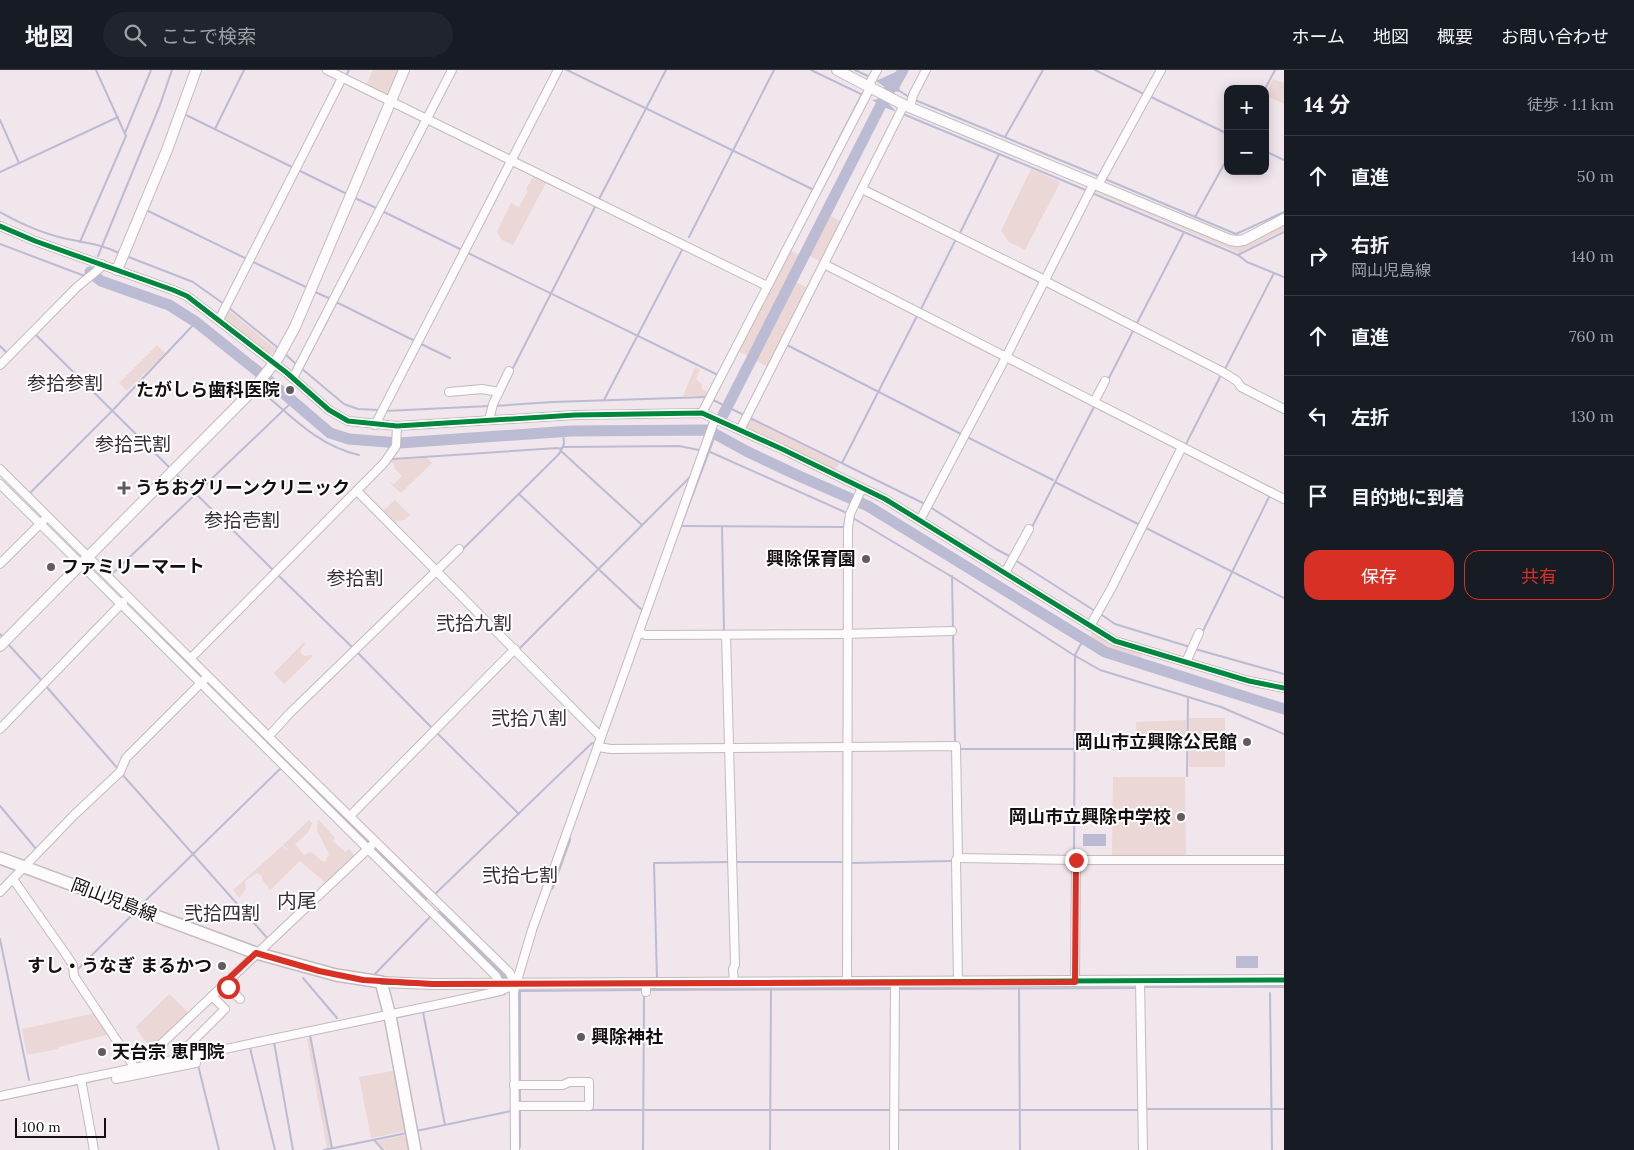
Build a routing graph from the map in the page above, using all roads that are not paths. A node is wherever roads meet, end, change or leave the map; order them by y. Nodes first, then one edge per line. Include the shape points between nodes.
1 (196, 70) edge
2 (327, 70) edge
3 (348, 70) edge
4 (404, 70) edge
5 (452, 70) edge
6 (558, 70) edge
7 (837, 70) edge
8 (877, 70) edge
9 (926, 70) edge
10 (1161, 70) edge
11 (343, 78) junction
12 (867, 93) junction
13 (390, 102) junction
14 (907, 106) junction
15 (426, 119) junction
16 (511, 161) junction
17 (1096, 184) junction
18 (862, 189) junction
19 (1284, 219) edge
20 (0, 226) edge
21 (102, 264) junction
22 (825, 265) junction
23 (117, 270) junction
24 (1045, 282) junction
25 (765, 285) junction
26 (219, 320) junction
27 (1006, 357) junction
28 (274, 363) junction
29 (0, 365) edge
30 (509, 371) dead end
31 (293, 378) junction
32 (1105, 381) dead end
33 (449, 392) dead end
34 (498, 392) junction
35 (1094, 402) junction
36 (1284, 409) edge
37 (702, 413) junction
38 (490, 420) junction
39 (715, 421) junction
40 (375, 425) junction
41 (397, 426) junction
42 (740, 430) junction
43 (1182, 447) junction
44 (0, 470) edge
45 (0, 484) edge
46 (862, 488) junction
47 (357, 491) junction
48 (1284, 499) edge
49 (920, 520) junction
50 (43, 522) junction
51 (1029, 529) dead end
52 (459, 549) dead end
53 (84, 561) junction
54 (0, 564) edge
55 (437, 571) junction
56 (1005, 573) junction
57 (123, 602) junction
58 (1090, 626) junction
59 (952, 631) dead end
60 (641, 633) junction
61 (1199, 633) dead end
62 (847, 634) junction
63 (725, 635) junction
64 (4, 642) edge
65 (516, 651) junction
66 (191, 658) junction
67 (1186, 662) junction
68 (204, 680) junction
69 (1284, 688) edge
70 (0, 729) edge
71 (269, 736) junction
72 (601, 737) junction
73 (846, 747) junction
74 (600, 748) junction
75 (729, 748) junction
76 (314, 788) junction
77 (330, 804) junction
78 (350, 816) junction
79 (371, 847) junction
80 (0, 858) edge
81 (958, 858) junction
82 (1076, 860) junction
83 (1284, 860) edge
84 (25, 867) junction
85 (13, 879) junction
86 (0, 892) edge
87 (256, 953) junction
88 (498, 980) dead end
89 (1284, 980) edge
90 (381, 982) junction
91 (958, 982) junction
92 (1075, 982) junction
93 (734, 983) junction
94 (847, 983) junction
95 (516, 984) junction
96 (226, 985) junction
97 (1140, 985) junction
98 (895, 987) junction
99 (213, 998) dead end
100 (240, 999) dead end
101 (390, 1017) junction
102 (200, 1055) junction
103 (196, 1062) dead end
104 (135, 1068) junction
105 (154, 1068) junction
106 (116, 1079) dead end
107 (82, 1082) junction
108 (518, 1085) junction
109 (0, 1096) edge
110 (518, 1106) junction
111 (94, 1150) edge
112 (415, 1150) edge
113 (515, 1150) edge
114 (894, 1150) edge
115 (1143, 1150) edge

1 - 23 street via 182,113
2 - 11 street
3 - 11 street
4 - 13 street
5 - 15 street
6 - 16 street
7 - 12 street
8 - 12 street
9 - 14 street
10 - 17 street
11 - 13 street
11 - 26 street
12 - 14 street via 886,96
12 - 25 street
13 - 15 street
13 - 28 street via 295,327
14 - 17 street
14 - 18 street
15 - 16 street
15 - 31 street
16 - 25 street
16 - 40 street
17 - 19 street via 1237,242
17 - 24 street
18 - 22 street
18 - 24 street
20 - 21 street
21 - 23 street
21 - 29 street
22 - 27 street
22 - 42 street
23 - 26 street via 180,293
24 - 27 street
24 - 36 street via 1221,372 1241,388
25 - 37 street
26 - 28 street
27 - 35 street
27 - 49 street
28 - 31 street
28 - 53 street
30 - 34 street
31 - 40 street via 342,419
32 - 35 street
33 - 34 street
34 - 38 street
35 - 43 street
37 - 38 street via 575,414
37 - 39 street
38 - 41 street
39 - 42 street
39 - 60 street
40 - 41 street
41 - 47 street via 396,443 391,454
42 - 46 street
43 - 48 street
43 - 58 street
44 - 50 street
45 - 50 street
46 - 49 street
46 - 62 street via 849,518
47 - 55 street
47 - 66 street
49 - 56 street
50 - 53 street
50 - 54 street
51 - 56 street
52 - 55 street
53 - 57 street
53 - 64 street
55 - 65 street
55 - 71 street
56 - 58 street
57 - 66 street
57 - 68 street
57 - 70 street
58 - 67 street via 1122,644
59 - 62 street
60 - 63 street
60 - 72 street
61 - 67 street
62 - 63 street
62 - 73 street
63 - 75 street
65 - 72 street
65 - 78 street
66 - 68 street
67 - 69 street
68 - 71 street
68 - 76 street via 284,765
68 - 84 street via 126,758 120,772
71 - 76 street
72 - 74 street
73 - 75 street
73 - 81 street via 956,746
73 - 94 street
74 - 75 street
74 - 95 street via 532,930
75 - 93 street
76 - 77 street
77 - 78 street
77 - 79 street
78 - 79 street
79 - 87 street
79 - 88 street
79 - 95 street via 509,972
80 - 84 main road, 岡山児島線
81 - 82 street
81 - 91 street
82 - 83 street
82 - 92 street
84 - 85 street
84 - 87 main road, 岡山児島線
85 - 86 street
85 - 104 street via 73,965 74,976
87 - 90 main road, 岡山児島線 via 336,975
87 - 96 street
89 - 97 street
90 - 95 street
90 - 101 main road
91 - 92 street
91 - 98 street
92 - 97 street
93 - 94 street
93 - 95 street via 646,988
94 - 98 street
95 - 101 street via 500,991
95 - 108 street
96 - 100 street
96 - 105 street via 155,1050
97 - 115 street
98 - 114 street
99 - 102 street via 224,1009 189,1045
101 - 102 street
101 - 112 main road
102 - 105 street
103 - 105 street
104 - 105 street
104 - 107 street
105 - 106 street
107 - 109 street
107 - 111 street
108 - 110 street
108 - 110 street via 589,1082 589,1106
110 - 113 street

